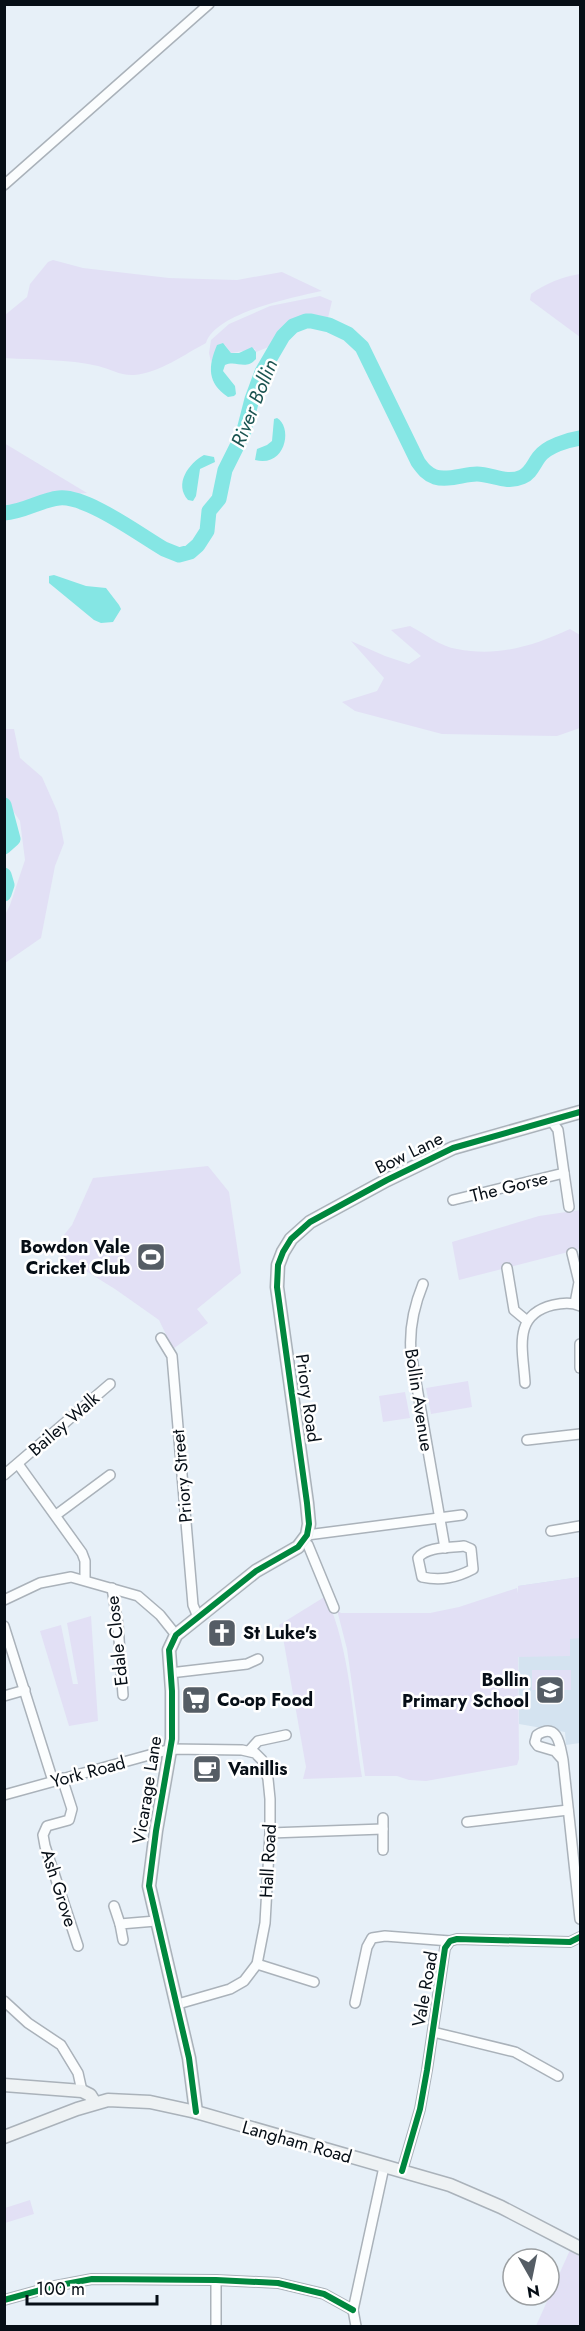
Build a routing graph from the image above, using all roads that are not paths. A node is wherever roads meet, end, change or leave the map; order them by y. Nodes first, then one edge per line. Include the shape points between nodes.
1 (209, 4) edge
2 (4, 185) edge
3 (580, 1112) edge
4 (551, 1120) junction
5 (564, 1173) junction
6 (453, 1200) dead end
7 (569, 1207) dead end
8 (572, 1253) dead end
9 (278, 1266) joint
10 (507, 1268) dead end
11 (423, 1284) dead end
12 (578, 1305) edge
13 (526, 1320) junction
14 (161, 1338) dead end
15 (580, 1344) edge
16 (580, 1368) edge
17 (525, 1383) dead end
18 (110, 1384) dead end
19 (580, 1434) edge
20 (527, 1440) dead end
21 (18, 1464) junction
22 (4, 1475) edge
23 (110, 1475) dead end
24 (56, 1515) junction
25 (462, 1515) dead end
26 (440, 1517) junction
27 (580, 1526) edge
28 (551, 1531) dead end
29 (305, 1538) junction
30 (446, 1548) junction
31 (85, 1580) junction
32 (112, 1588) junction
33 (4, 1600) edge
34 (334, 1608) dead end
35 (198, 1617) junction
36 (4, 1626) edge
37 (176, 1635) junction
38 (258, 1659) dead end
39 (170, 1673) junction
40 (25, 1690) junction
41 (123, 1695) dead end
42 (4, 1696) edge
43 (286, 1735) dead end
44 (171, 1749) junction
45 (249, 1751) junction
46 (563, 1760) dead end
47 (58, 1779) junction
48 (4, 1795) edge
49 (568, 1810) junction
50 (383, 1818) dead end
51 (467, 1822) dead end
52 (383, 1829) junction
53 (270, 1833) junction
54 (383, 1850) dead end
55 (114, 1906) dead end
56 (580, 1919) edge
57 (156, 1921) junction
58 (120, 1924) junction
59 (580, 1936) edge
60 (123, 1941) dead end
61 (450, 1941) junction
62 (78, 1946) dead end
63 (257, 1964) junction
64 (314, 1982) dead end
65 (4, 2001) edge
66 (355, 2003) dead end
67 (178, 2004) junction
68 (433, 2032) junction
69 (558, 2076) dead end
70 (4, 2085) edge
71 (82, 2091) junction
72 (96, 2103) junction
73 (196, 2112) junction
74 (4, 2137) edge
75 (384, 2167) junction
76 (402, 2171) junction
77 (580, 2248) edge
78 (216, 2280) junction
79 (4, 2300) edge
80 (353, 2310) junction
81 (216, 2326) edge
82 (356, 2326) edge

1 - 2 street
3 - 4 street, Bow Lane
4 - 5 street, The Gorse via 558,1130
4 - 9 street, Bow Lane via 453,1148 387,1180 309,1222 291,1239
5 - 6 street, The Gorse
5 - 7 street, The Gorse
8 - 12 street via 579,1282
9 - 29 street, Priory Road via 277,1287 307,1503 309,1524
10 - 13 street via 514,1310
11 - 26 street, Bollin Avenue via 410,1346
12 - 13 street via 559,1303 538,1309
13 - 17 street
14 - 35 street, Priory Street via 172,1356 193,1605
15 - 16 street
18 - 21 street, Bailey Walk
19 - 20 street
21 - 22 street, Bailey Walk
21 - 24 street
23 - 24 street
24 - 31 street via 85,1561
25 - 26 street
26 - 29 street
26 - 30 street, Bollin Avenue
27 - 28 street
29 - 34 street
29 - 35 street
30 - 30 street via 421,1554 418,1558 422,1577 442,1579 473,1569 471,1549
31 - 32 street
31 - 33 street via 57,1578
32 - 37 street via 138,1596
32 - 41 street, Edale Close
35 - 37 street
36 - 40 street
37 - 39 street, Vicarage Lane via 169,1650
38 - 39 street via 247,1665
39 - 44 street, Vicarage Lane
40 - 42 street
40 - 47 street
43 - 45 street via 258,1741
44 - 45 street
44 - 47 street, York Road
44 - 57 street, Vicarage Lane via 149,1878
45 - 53 street, Hall Road via 259,1757 266,1769
46 - 49 street
47 - 48 street, York Road
47 - 62 street, Ash Grove via 72,1809 69,1820 47,1826 43,1835
49 - 51 street
49 - 56 street
50 - 52 street
52 - 53 street
52 - 54 street
53 - 63 street, Hall Road via 265,1923
55 - 58 street
57 - 58 street
57 - 67 street, Vicarage Lane
58 - 60 street
59 - 61 street, Vale Road via 570,1942
61 - 66 street via 372,1938
61 - 68 street, Vale Road via 445,1948
63 - 64 street
63 - 67 street via 237,1986
65 - 71 street via 61,2045 78,2073
67 - 73 street, Vicarage Lane
68 - 69 street via 515,2052
68 - 76 street, Vale Road via 420,2109
70 - 71 street
71 - 72 street
72 - 73 street, Langham Road via 135,2100
72 - 74 street, Langham Road
73 - 75 street, Langham Road
75 - 76 street, Langham Road
75 - 80 street
76 - 77 street, Langham Road via 450,2185 501,2207
78 - 79 street via 92,2279
78 - 80 street via 278,2283 324,2294
78 - 81 street
80 - 82 street

